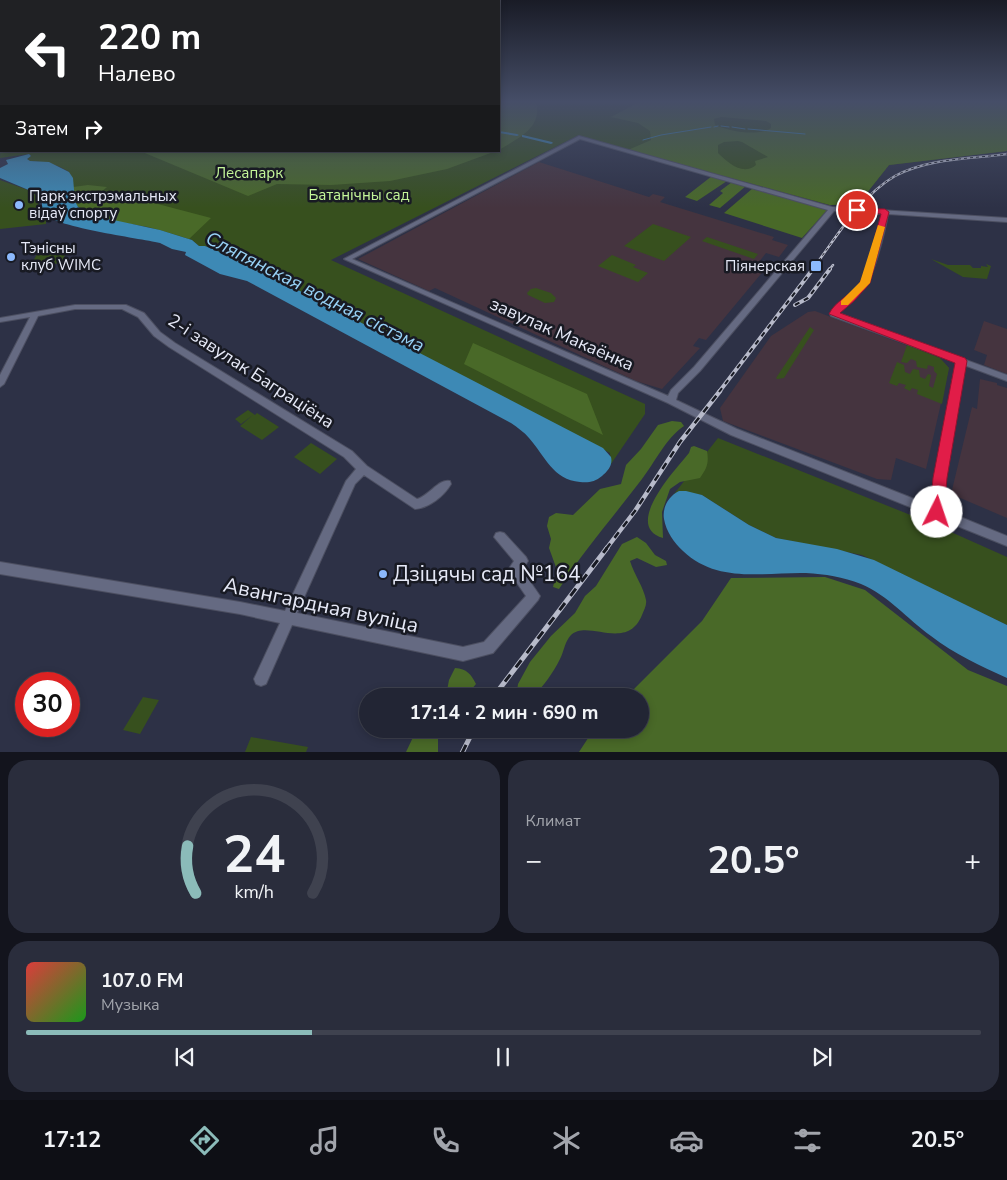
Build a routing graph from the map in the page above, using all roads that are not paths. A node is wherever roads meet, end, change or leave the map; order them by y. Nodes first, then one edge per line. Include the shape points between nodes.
1 (579, 137) edge
2 (579, 137) edge
3 (832, 209) junction
4 (885, 212) junction
5 (1007, 219) edge
6 (35, 314) junction
7 (0, 320) edge
8 (961, 361) junction
9 (1007, 378) edge
10 (0, 384) edge
11 (671, 401) junction
12 (363, 469) junction
13 (446, 484) dead end
14 (937, 512) junction
15 (500, 537) dead end
16 (1007, 541) edge
17 (0, 568) edge
18 (289, 617) junction
19 (261, 680) dead end

1 - 3 street, завулак Макаёнка
2 - 11 street, завулак Макаёнка via 346,260
3 - 4 street
3 - 11 street via 697,370 674,392
4 - 5 street
4 - 8 street via 865,283 834,314
6 - 7 street, 2-і завулак Баграціёна
6 - 10 street
6 - 12 street, 2-і завулак Баграціёна via 75,307 123,307 142,315 157,334 172,345 348,454
8 - 9 street
8 - 14 street
11 - 14 street, завулак Макаёнка via 734,432
12 - 13 street, 2-і завулак Баграціёна via 414,504 424,502
12 - 18 street via 350,481
14 - 16 street, завулак Макаёнка
15 - 18 street, Авангардная вуліца via 522,561 514,570 534,596 488,648 463,654
17 - 18 street, Авангардная вуліца
18 - 19 street

